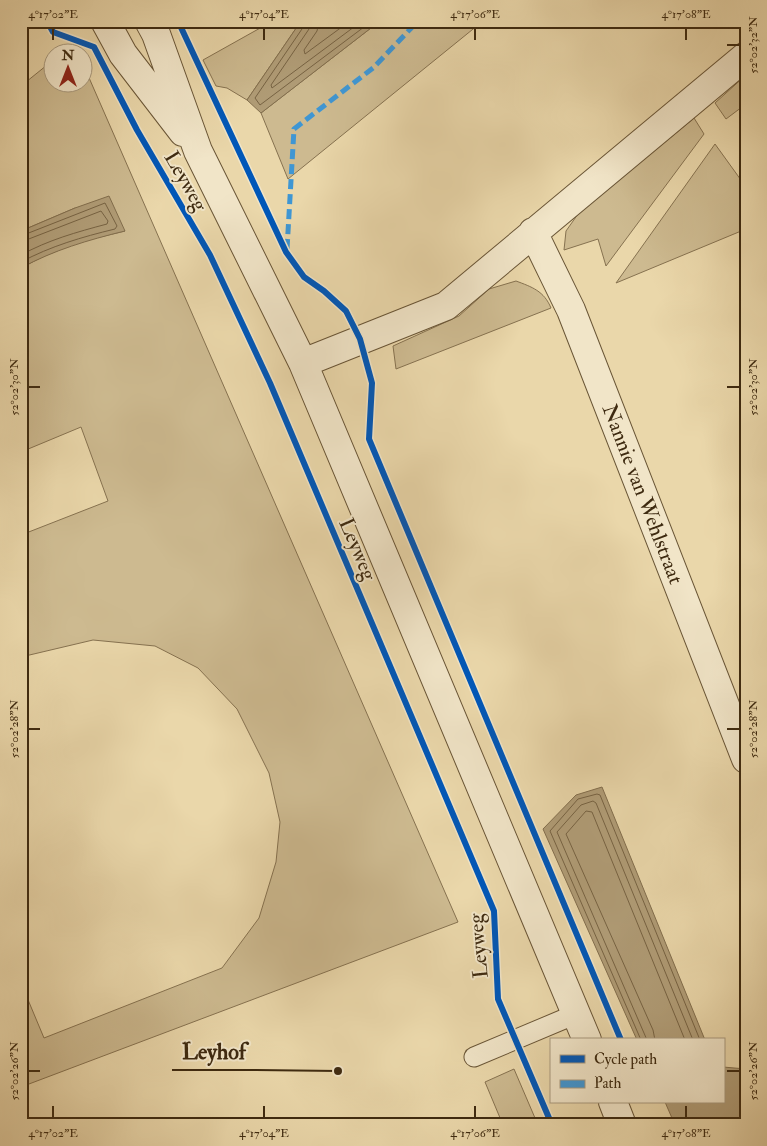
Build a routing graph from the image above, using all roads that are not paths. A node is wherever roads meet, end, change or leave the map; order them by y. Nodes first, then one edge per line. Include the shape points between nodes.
1 (105, 21) edge
2 (149, 21) edge
3 (746, 56) edge
4 (198, 151) junction
5 (533, 232) junction
6 (304, 363) junction
7 (746, 759) edge
8 (576, 1014) junction
9 (586, 1038) edge
10 (474, 1057) dead end
11 (614, 1104) edge
12 (622, 1125) edge

1 - 4 street, Leyweg via 123,54
2 - 4 street, Leyweg
3 - 5 street
4 - 6 street, Leyweg
5 - 6 street via 446,306
5 - 7 street, Nannie van Wehlstraat via 571,310
6 - 8 street, Leyweg
8 - 9 street, Leyweg
8 - 10 lane
11 - 12 street

